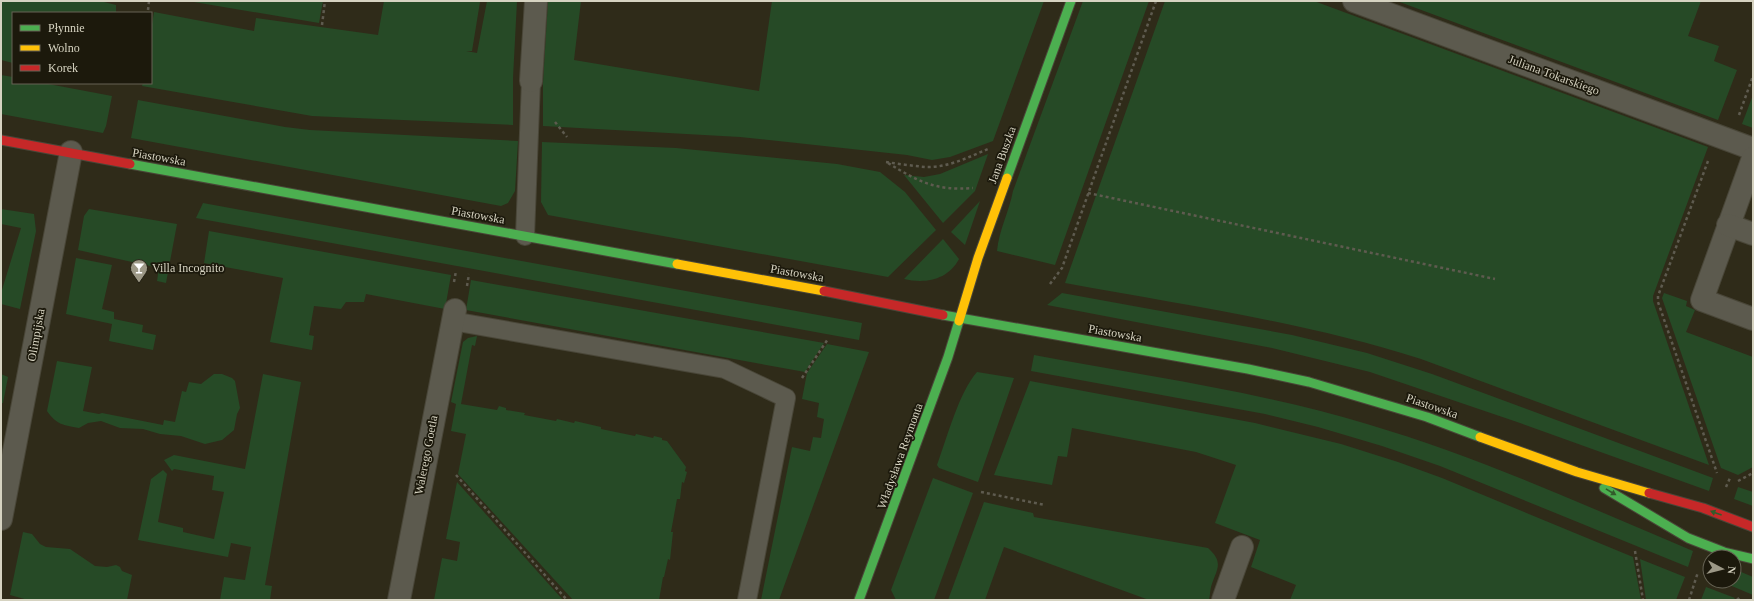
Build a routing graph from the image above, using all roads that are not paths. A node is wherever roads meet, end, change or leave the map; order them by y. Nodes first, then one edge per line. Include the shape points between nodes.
1 (536, 1) edge
2 (1071, 1) edge
3 (1354, 1) edge
4 (531, 81) joint
5 (1, 140) edge
6 (1753, 149) edge
7 (71, 152) junction
8 (1753, 158) edge
9 (1728, 225) junction
10 (1753, 234) edge
11 (525, 236) junction
12 (454, 315) joint
13 (960, 318) junction
14 (1753, 319) edge
15 (1577, 472) junction
16 (1, 519) edge
17 (1753, 527) edge
18 (1242, 547) dead end
19 (1753, 559) edge
20 (399, 600) edge
21 (747, 600) edge
22 (860, 600) edge
23 (1223, 600) edge

1 - 4 street
2 - 13 street, Jana Buszka via 978,258
3 - 6 street, Juliana Tokarskiego
4 - 11 lane
5 - 7 street, Piastowska
7 - 11 street, Piastowska
7 - 16 street, Olimpijska
8 - 9 street
9 - 10 street
9 - 14 street via 1702,300
11 - 13 street, Piastowska via 868,298
12 - 20 street, Walerego Goetla
12 - 21 lane via 725,369 786,398
13 - 15 street, Piastowska via 1309,382 1427,417
13 - 22 street, Władysława Reymonta
17 -> 15 street, Piastowska via 1703,508
15 -> 19 street, Piastowska via 1688,538 1724,552
18 - 23 street

